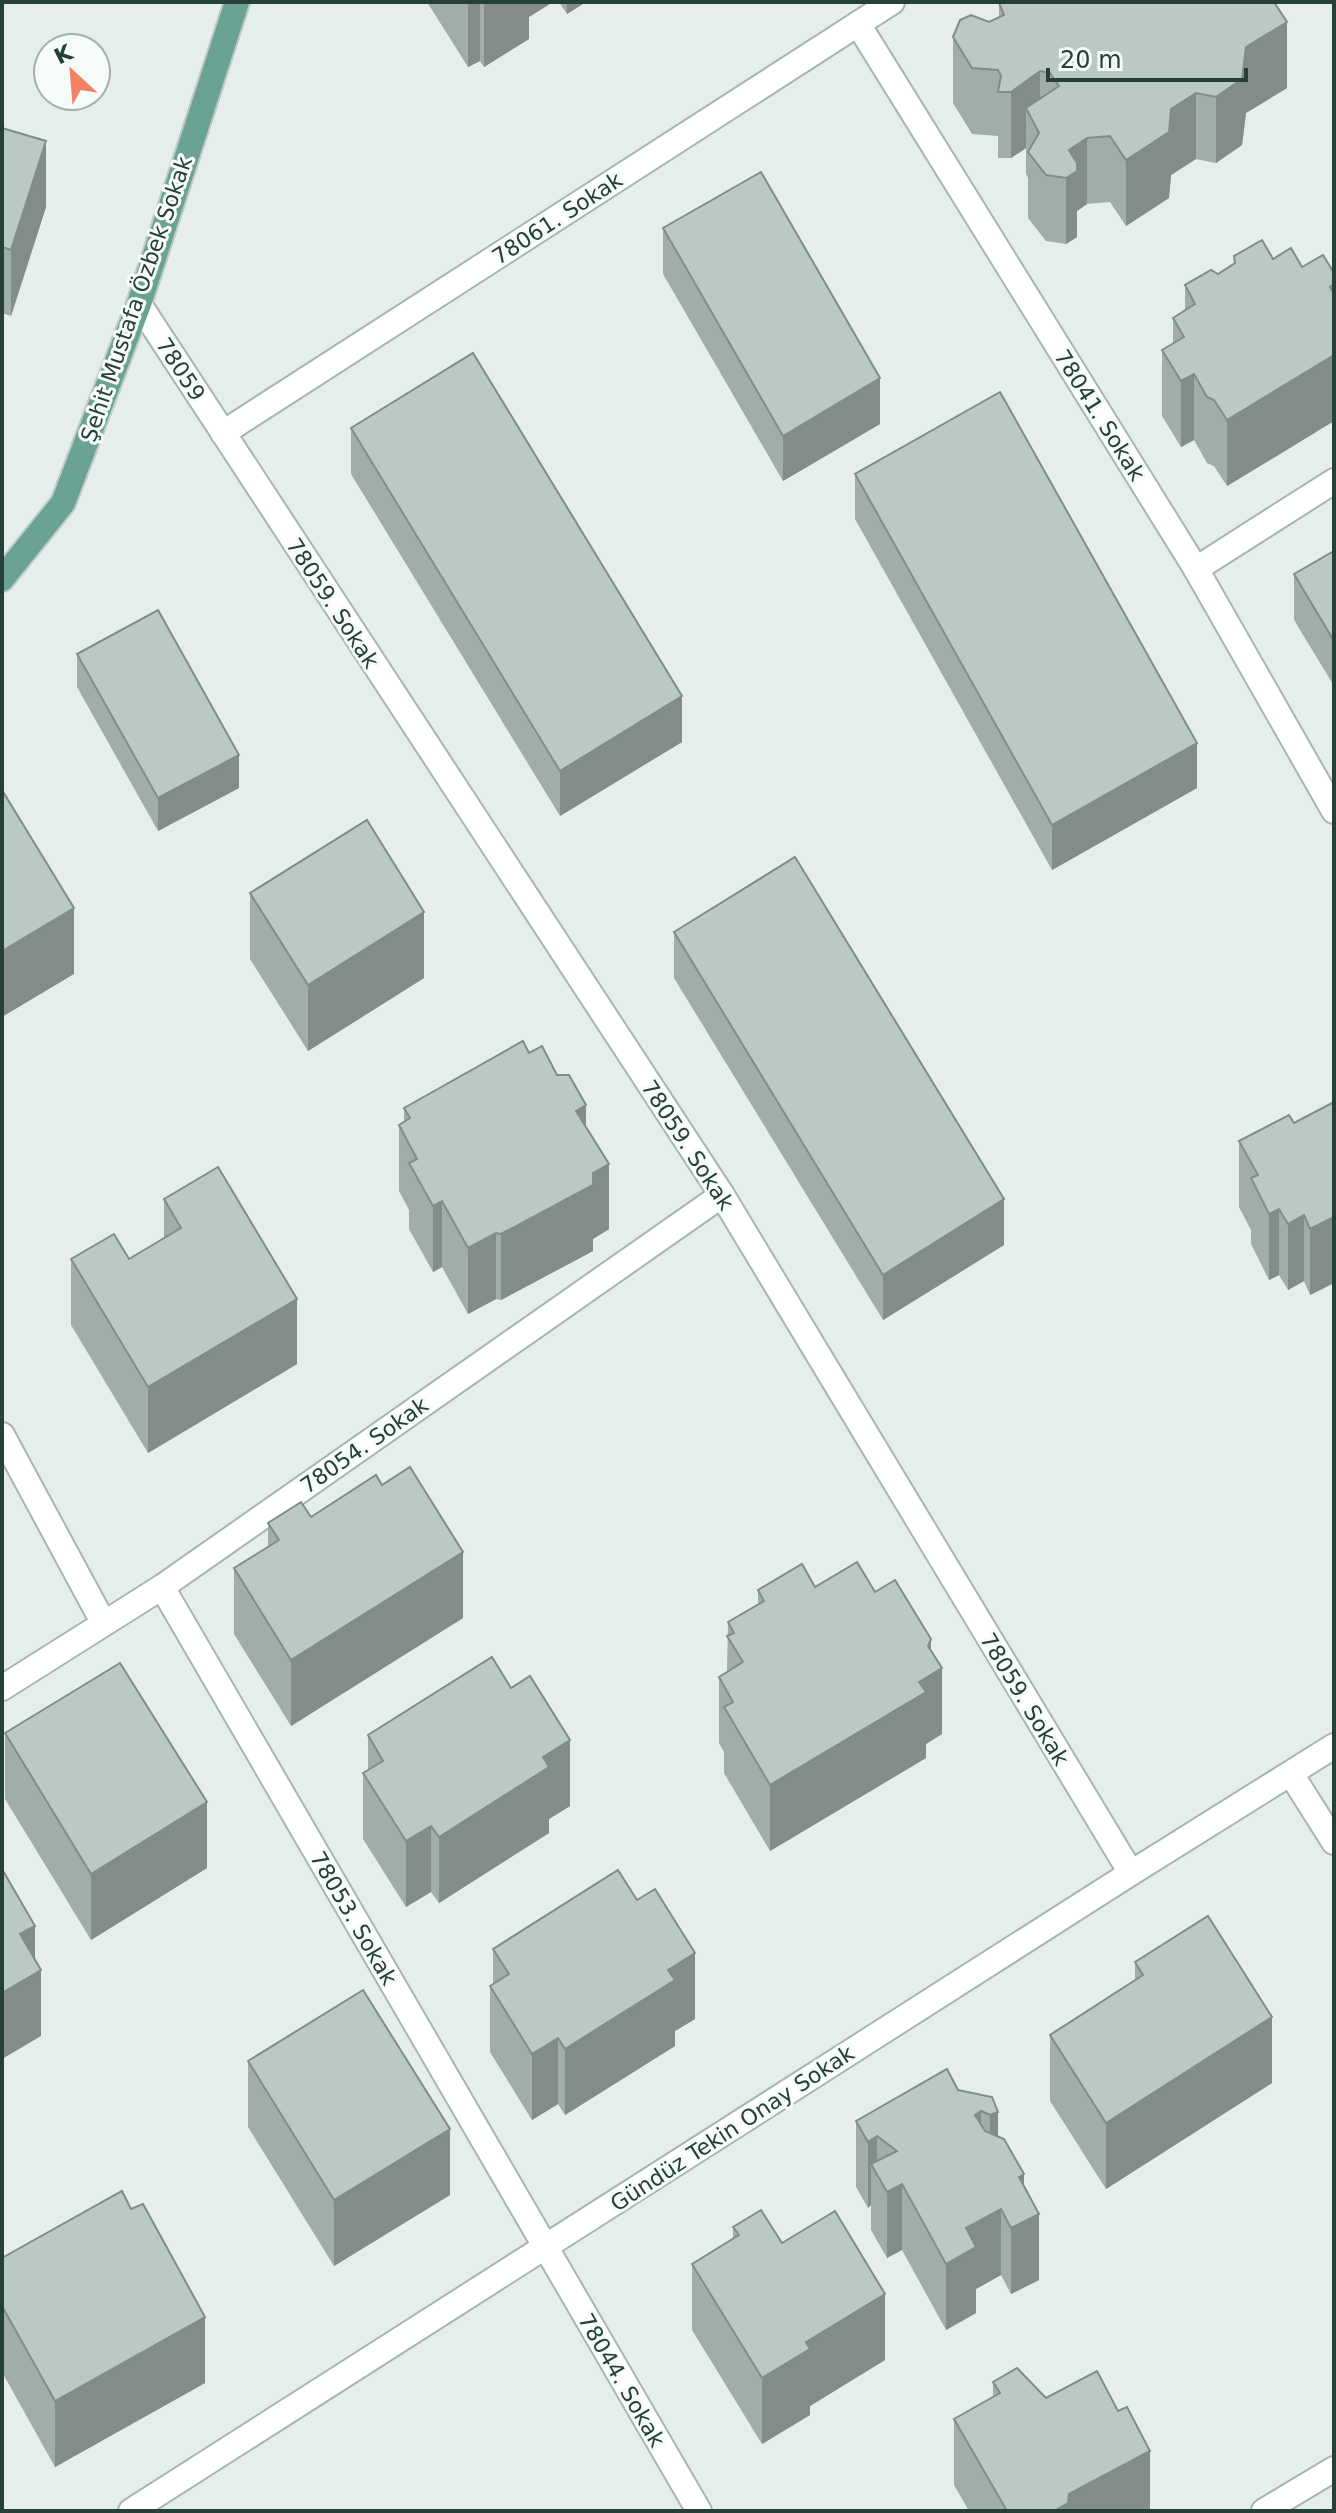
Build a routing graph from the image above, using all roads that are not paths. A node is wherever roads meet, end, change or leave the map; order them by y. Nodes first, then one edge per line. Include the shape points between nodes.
1 (237, 2) edge
2 (892, 2) edge
3 (858, 24) junction
4 (139, 304) junction
5 (223, 433) junction
6 (1334, 481) edge
7 (1196, 569) junction
8 (2, 579) edge
9 (1334, 811) edge
10 (722, 1195) junction
11 (2, 1435) edge
12 (162, 1587) junction
13 (103, 1622) junction
14 (2, 1688) edge
15 (1334, 1746) edge
16 (1291, 1774) junction
17 (1334, 1842) edge
18 (1131, 1873) junction
19 (545, 2249) junction
20 (1334, 2469) edge
21 (131, 2511) edge
22 (699, 2511) edge
23 (1264, 2511) edge

1 - 4 main road, Şehit Mustafa Özbek Sokak
2 - 3 street, 78061. Sokak
3 - 5 street, 78061. Sokak
3 - 7 street, 78041. Sokak
4 - 5 street, 78059
4 - 8 main road, Şehit Mustafa Özbek Sokak via 63,503
5 - 10 street, 78059. Sokak
6 - 7 street
7 - 9 street, 78041. Sokak
10 - 12 street, 78054. Sokak
10 - 18 street, 78059. Sokak
11 - 13 street
12 - 13 street, 78054. Sokak
12 - 19 street, 78053. Sokak
13 - 14 street, 78054. Sokak
15 - 16 street, Gündüz Tekin Onay Sokak
16 - 17 street
16 - 18 street, Gündüz Tekin Onay Sokak
18 - 19 street, Gündüz Tekin Onay Sokak
19 - 21 street, Gündüz Tekin Onay Sokak
19 - 22 street, 78044. Sokak
20 - 23 street

